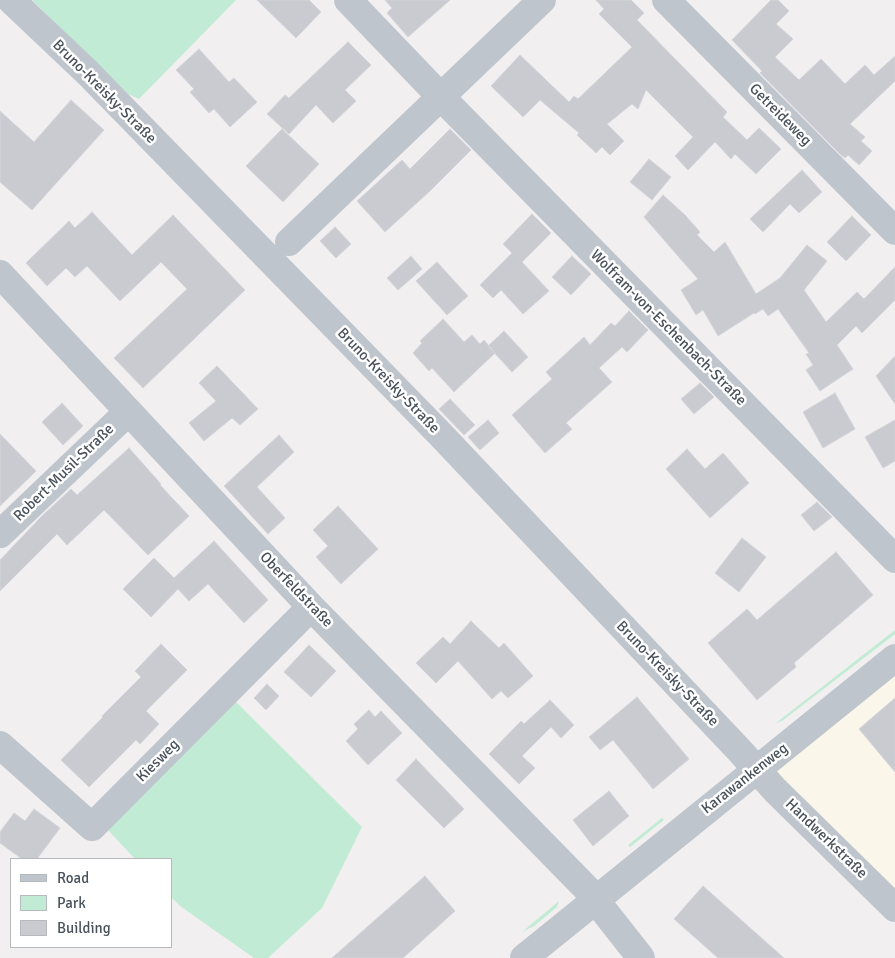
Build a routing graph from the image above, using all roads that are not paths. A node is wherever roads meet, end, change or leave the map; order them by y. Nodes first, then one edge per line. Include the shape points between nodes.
1 (10, 0) edge
2 (348, 0) edge
3 (542, 0) edge
4 (666, 0) edge
5 (440, 96) junction
6 (895, 231) edge
7 (289, 242) dead end
8 (0, 274) edge
9 (128, 412) junction
10 (0, 534) edge
11 (895, 559) edge
12 (311, 607) junction
13 (895, 658) edge
14 (0, 745) edge
15 (757, 769) junction
16 (597, 901) junction
17 (895, 908) edge
18 (524, 958) edge
19 (641, 958) edge

1 - 15 street, Bruno-Kreisky-Straße via 87,72 440,434
2 - 5 street, Wolfram-von-Eschenbach-Straße
3 - 5 street
4 - 6 street, Getreideweg
5 - 7 street
5 - 11 street, Wolfram-von-Eschenbach-Straße
8 - 9 street, Oberfeldstraße
9 - 10 street, Robert-Musil-Straße
9 - 12 street, Oberfeldstraße
12 - 14 street, Kiesweg via 92,828
12 - 16 street, Oberfeldstraße
13 - 15 street, Karawankenweg
15 - 16 street, Karawankenweg
15 - 17 street, Handwerkstraße
16 - 18 street, Karawankenweg
16 - 19 street

